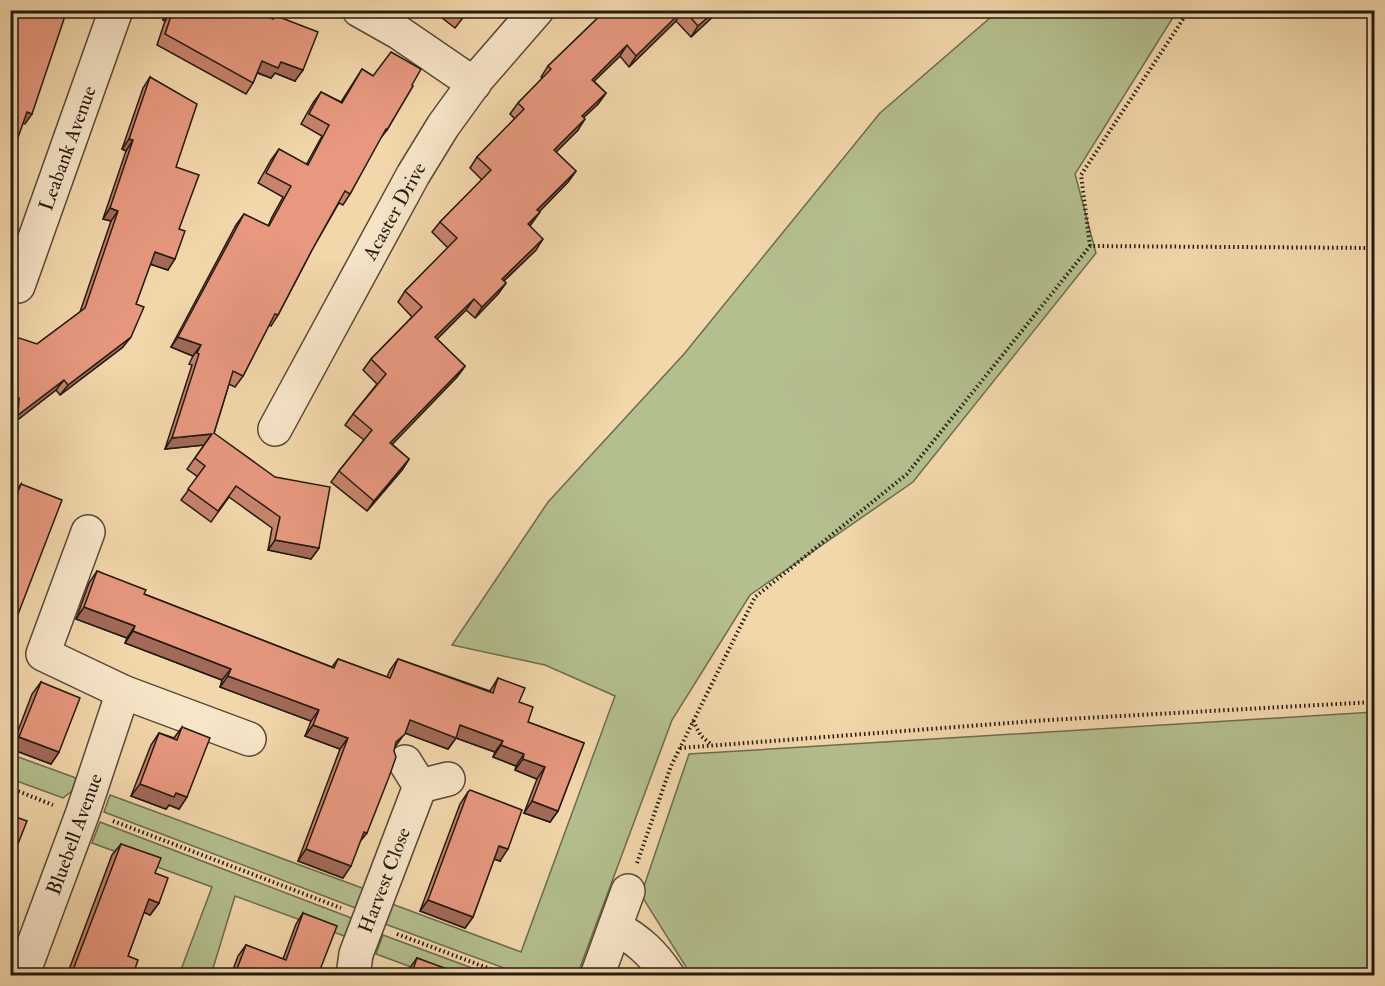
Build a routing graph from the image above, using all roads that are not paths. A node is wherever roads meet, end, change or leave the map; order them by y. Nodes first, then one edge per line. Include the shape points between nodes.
1 (116, 10) edge
2 (359, 10) edge
3 (537, 10) edge
4 (474, 84) junction
5 (18, 286) dead end
6 (275, 429) dead end
7 (88, 532) dead end
8 (123, 692) junction
9 (249, 739) dead end
10 (424, 776) dead end
11 (628, 891) road end
12 (615, 927) junction
13 (22, 975) edge
14 (353, 975) edge
15 (597, 975) edge
16 (668, 975) edge

1 - 5 street, Leabank Avenue
2 - 4 street
3 - 4 street, Acaster Drive
4 - 6 street, Acaster Drive via 412,175
7 - 8 street via 43,654
8 - 9 street
8 - 13 street, Bluebell Avenue
10 - 14 street, Harvest Close via 356,954
11 - 12 street
12 - 15 street
12 - 16 street via 656,957

